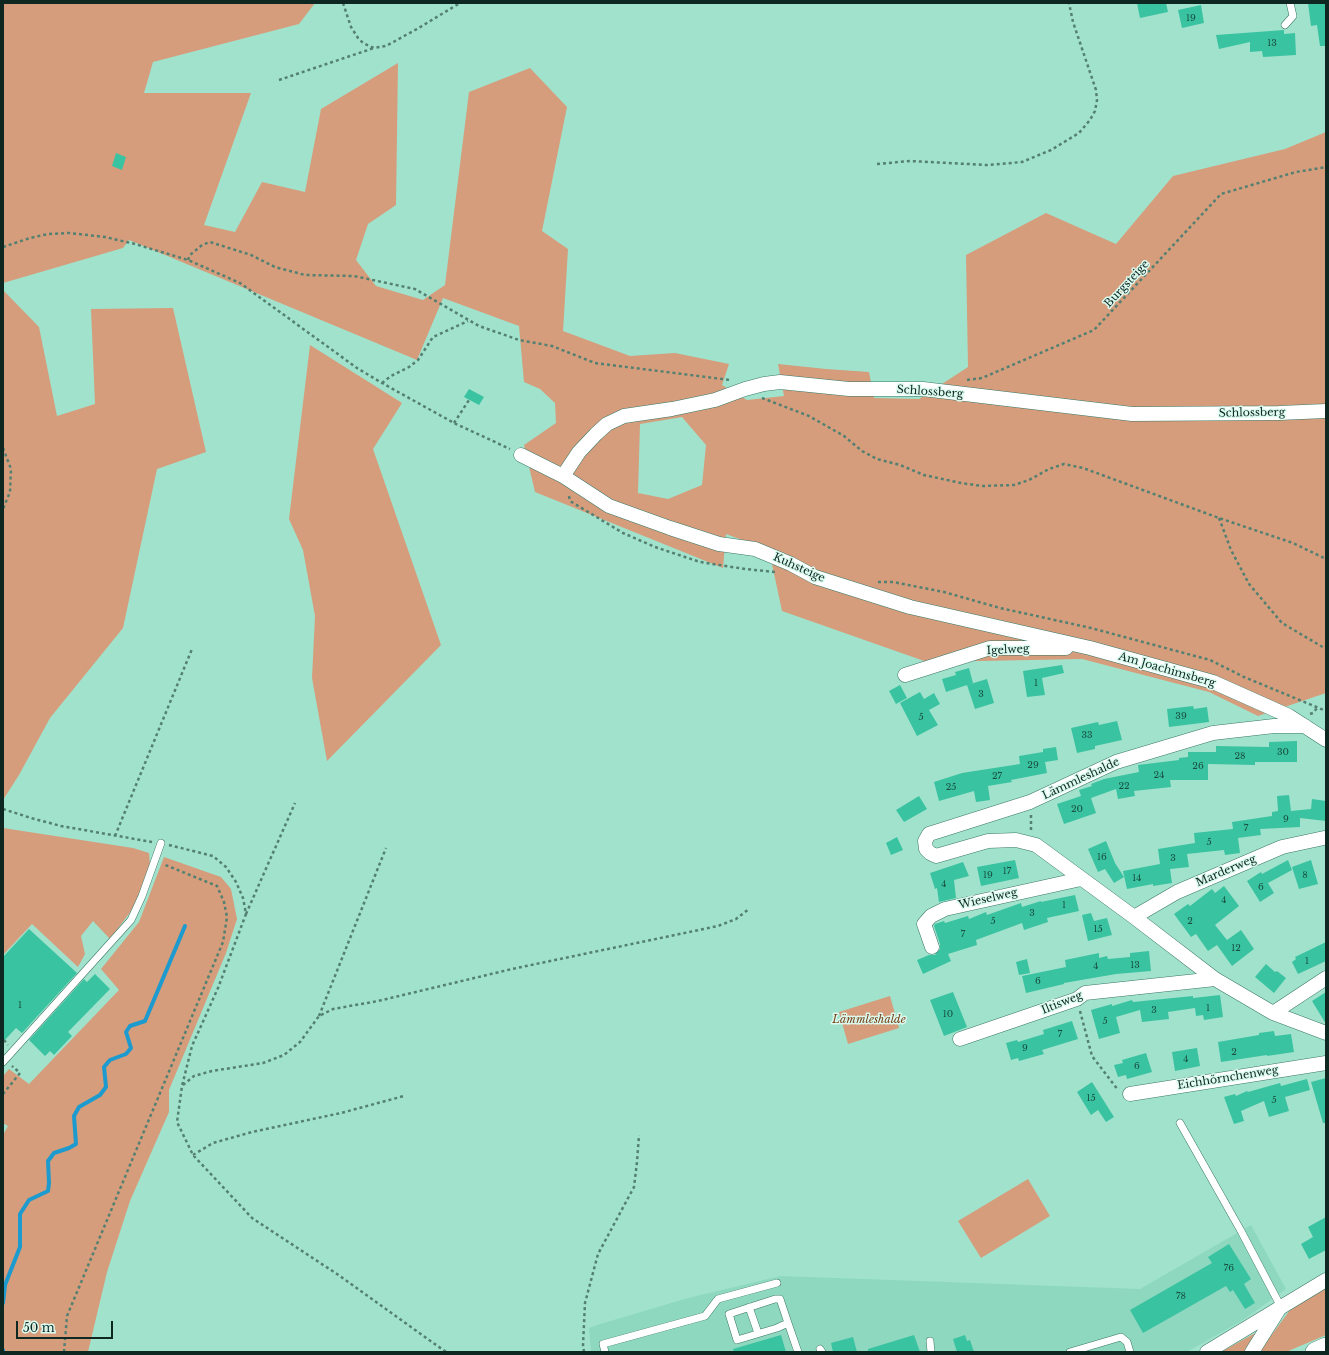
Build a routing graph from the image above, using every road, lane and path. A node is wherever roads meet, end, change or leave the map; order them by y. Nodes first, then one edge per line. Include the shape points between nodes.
1 (343, 3) edge
2 (460, 3) edge
3 (1069, 3) edge
4 (1290, 3) edge
5 (1285, 25) dead end
6 (374, 48) junction
7 (279, 80) dead end
8 (877, 164) dead end
9 (1326, 167) edge
10 (3, 247) edge
11 (188, 260) junction
12 (468, 321) junction
13 (967, 380) dead end
14 (382, 384) junction
15 (745, 389) junction
16 (470, 400) dead end
17 (1326, 411) edge
18 (454, 423) junction
19 (3, 448) edge
20 (521, 455) joint
21 (563, 476) junction
22 (3, 509) edge
23 (1219, 518) junction
24 (1326, 559) edge
25 (1090, 648) junction
26 (192, 649) dead end
27 (1326, 649) edge
28 (905, 675) dead end
29 (1305, 726) junction
30 (1326, 740) edge
31 (1030, 802) junction
32 (295, 803) dead end
33 (3, 809) edge
34 (115, 836) junction
35 (1324, 838) dead end
36 (160, 843) junction
37 (1032, 844) junction
38 (386, 848) dead end
39 (154, 860) junction
40 (1081, 878) junction
41 (749, 909) dead end
42 (246, 914) junction
43 (1134, 917) junction
44 (932, 947) dead end
45 (1326, 978) edge
46 (1215, 979) junction
47 (1077, 999) junction
48 (1273, 1013) junction
49 (319, 1016) junction
50 (1326, 1033) edge
51 (960, 1040) dead end
52 (4, 1061) edge
53 (1326, 1063) edge
54 (182, 1086) junction
55 (3, 1094) edge
56 (1130, 1094) joint
57 (404, 1096) dead end
58 (1180, 1123) dead end
59 (639, 1135) dead end
60 (192, 1155) junction
61 (1326, 1280) edge
62 (777, 1283) dead end
63 (749, 1307) junction
64 (1281, 1307) junction
65 (788, 1323) junction
66 (758, 1333) junction
67 (930, 1341) dead end
68 (1326, 1348) edge
69 (64, 1352) edge
70 (446, 1352) edge
71 (584, 1352) edge
72 (605, 1352) edge
73 (798, 1352) edge
74 (931, 1352) edge
75 (1070, 1352) edge
76 (1130, 1352) edge
77 (1207, 1352) edge
78 (1252, 1352) edge
79 (1315, 1352) edge

1 - 6 path via 351,27 358,38
2 - 6 path via 386,46
3 - 8 path via 1097,100 1095,111 1079,133 1051,150 1022,162 987,165 910,161
4 - 5 lane via 1293,16
6 - 7 path
9 - 13 path, Burgsteige via 1296,172 1221,194 1094,330 982,378
10 - 11 path via 48,234 69,233 105,237
11 - 12 path via 202,245 210,242 252,255 275,267 305,275 354,276 415,289
11 - 14 path via 240,283
12 - 14 path via 433,337 418,360
12 - 15 path via 519,340 552,346 595,363 735,381
14 - 18 path
15 - 17 street, Schlossberg via 780,382 849,389 923,389 1132,414
15 - 21 street, Schlossberg via 714,400 624,416 607,424 579,452
15 - 23 path via 808,416 844,436 877,459 924,474 982,486 1014,485 1064,464 1083,468
16 - 18 path
18 - 20 path
19 - 22 path via 11,469 10,492
20 - 21 street, Kuhsteige
21 - 25 street, Kuhsteige via 609,506 720,544 755,549 836,584 910,606
23 - 24 path via 1293,543
23 - 27 path via 1231,550 1249,584 1282,623
25 - 28 street, Igelweg via 990,648
25 - 29 street, Am Joachimsberg via 1213,682 1289,716
26 - 34 path
29 - 30 street, Am Joachimsberg
29 - 31 street, Lämmleshalde via 1274,726 1213,732 1116,762
31 - 37 path
31 - 37 street, Lämmleshalde via 929,834 925,841 926,848 936,856 988,840 1016,840
32 - 42 path
33 - 34 path via 61,826
34 - 36 path
35 - 43 street, Marderweg via 1282,847 1178,892
36 - 39 lane
36 - 42 path via 213,856 226,867 236,882
37 - 40 street, Lämmleshalde
38 - 49 path
39 - 52 lane via 131,920
39 - 69 path via 217,886 227,917 223,942 67,1316
40 - 43 street, Lämmleshalde
40 - 44 street, Wieselweg via 945,909 931,916 924,924
41 - 49 path via 736,919 718,926 512,969 332,1010
42 - 54 path via 218,988 192,1046
43 - 46 street, Lämmleshalde
45 - 48 street
46 - 47 street, Iltisweg via 1085,993
46 - 48 street, Lämmleshalde
47 - 51 street, Iltisweg
47 - 56 path via 1092,1056 1122,1096
48 - 50 street, Lämmleshalde
49 - 54 path via 300,1042 284,1055 263,1063 194,1076
52 - 55 path via 20,1073
53 - 56 street, Eichhörnchenweg
54 - 60 path via 177,1122
57 - 60 path via 341,1113 252,1132 213,1143
58 - 64 lane
59 - 71 path via 634,1187 598,1254 585,1303
60 - 70 path via 252,1218 337,1274
61 - 64 street
62 - 72 lane via 718,1299 706,1316 603,1344
63 - 65 lane via 780,1299
63 - 66 lane
63 - 66 lane via 729,1314 737,1340
64 - 77 street
64 - 78 street
65 - 66 lane
65 - 73 lane
67 - 74 lane
68 - 79 main road
75 - 76 lane via 1121,1337 1127,1342

